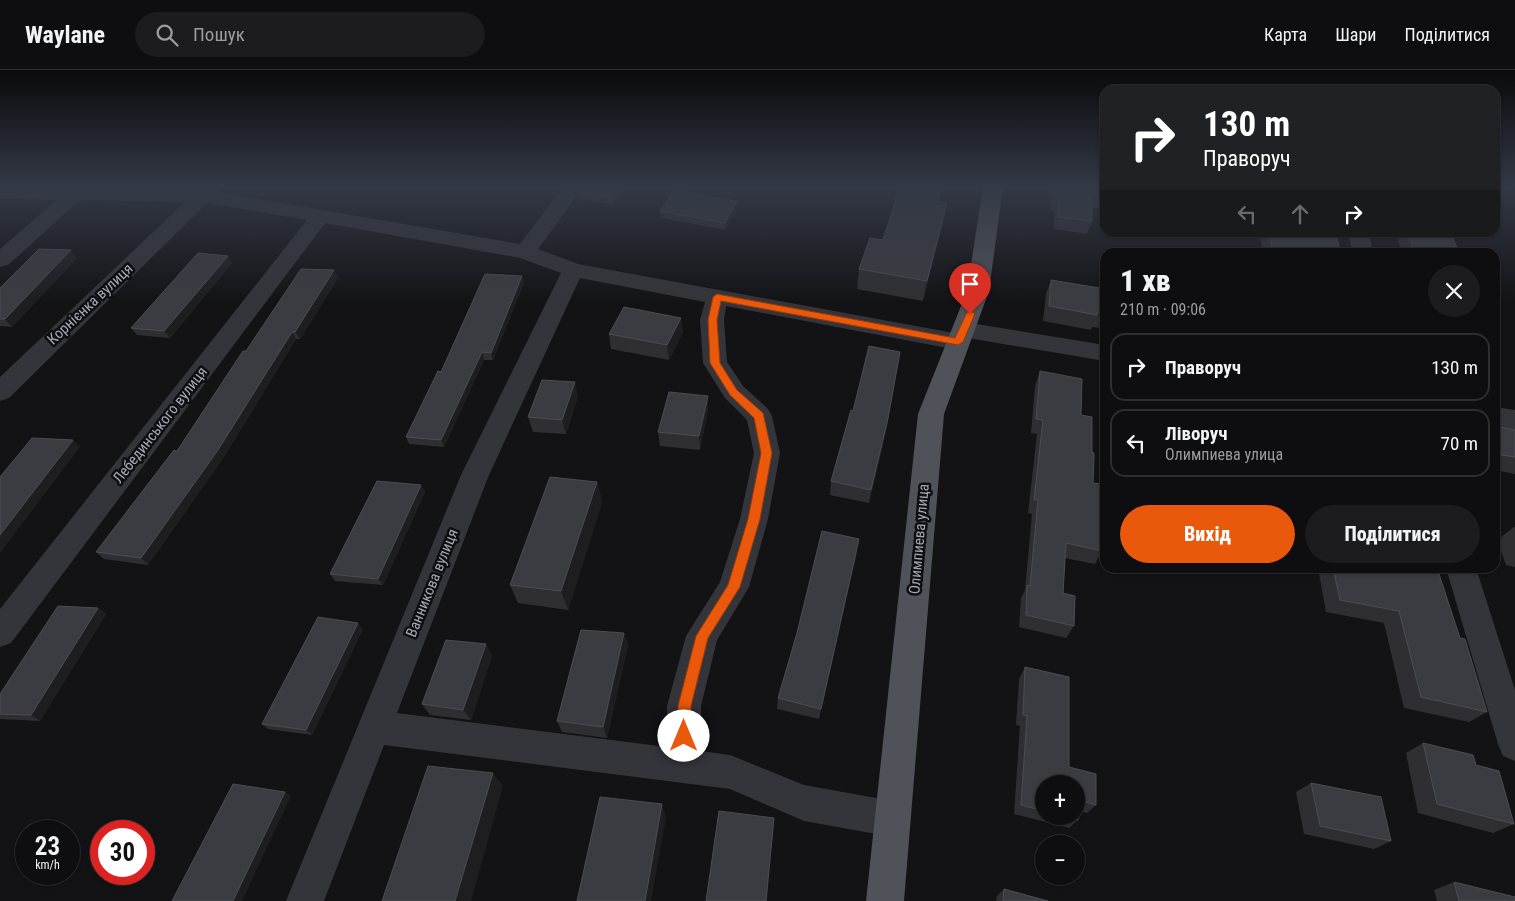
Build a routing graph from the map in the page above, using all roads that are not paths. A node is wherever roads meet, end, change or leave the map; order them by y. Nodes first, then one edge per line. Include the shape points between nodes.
1 (40, 225) edge
2 (173, 225) edge
3 (313, 225) edge
4 (375, 225) edge
5 (545, 225) edge
6 (987, 225) edge
7 (525, 252) junction
8 (0, 260) edge
9 (573, 270) junction
10 (717, 297) junction
11 (961, 336) junction
12 (1100, 352) edge
13 (0, 392) edge
14 (1500, 417) edge
15 (1515, 420) edge
16 (1463, 573) edge
17 (0, 633) edge
18 (374, 727) junction
19 (1515, 744) edge
20 (684, 767) junction
21 (893, 819) junction
22 (305, 901) edge
23 (885, 901) edge

1 - 8 street
2 - 13 street, Корнієнка вулиця
3 - 17 street, Лебединського вулиця
4 - 7 street
5 - 7 street
6 - 11 main road, Олимпиева улица via 978,291
7 - 9 street
9 - 10 street
9 - 18 street, Ванникова вулиця via 475,475
10 - 11 street
10 - 20 street via 712,320 715,363 734,392 759,416 767,453 754,519 734,587 702,636 684,706
11 - 12 street
11 - 21 main road, Олимпиева улица via 931,414
14 - 15 street
16 - 19 street
18 - 20 street
18 - 22 street, Ванникова вулиця
20 - 21 street via 730,772 804,804
21 - 23 main road, Олимпиева улица

